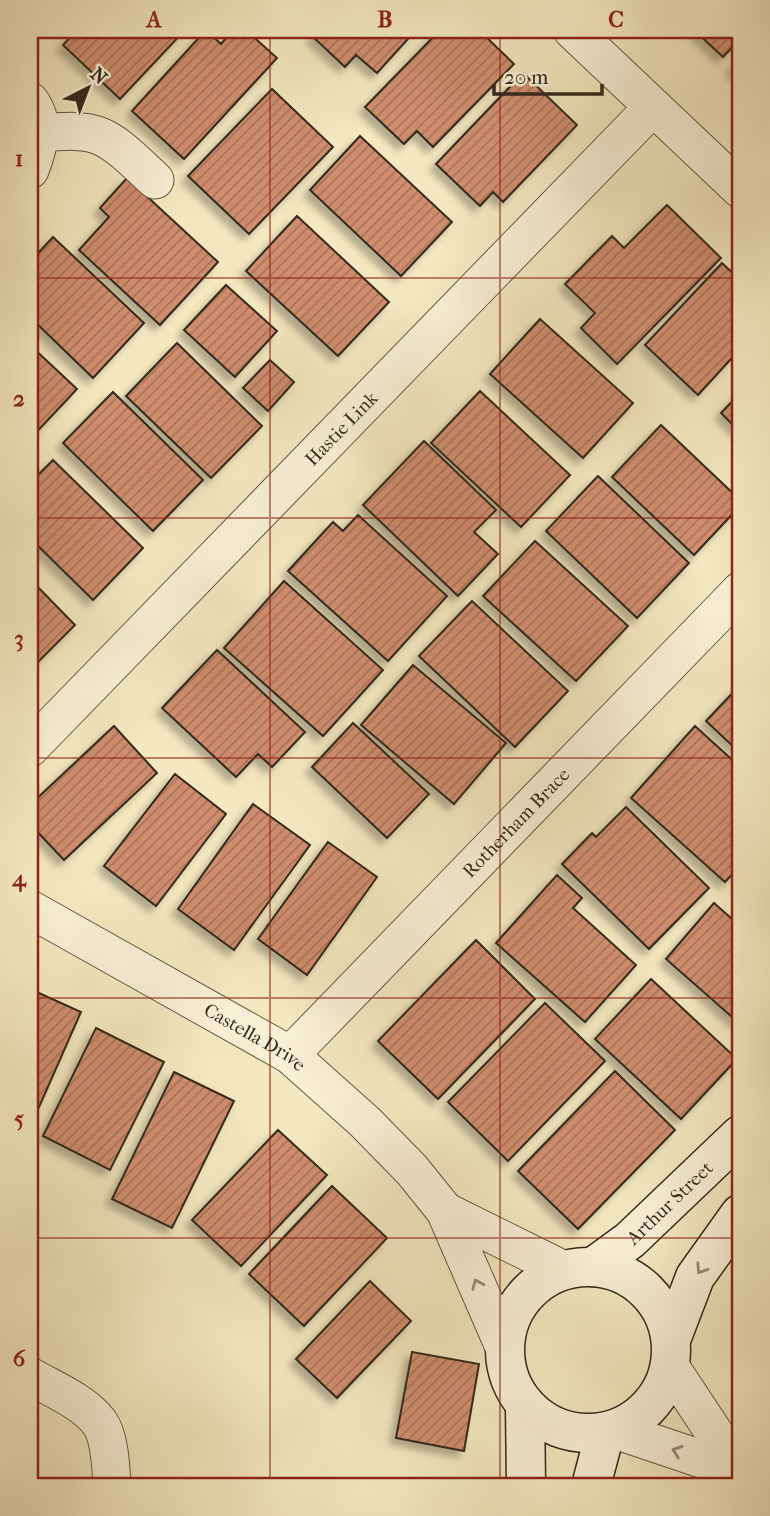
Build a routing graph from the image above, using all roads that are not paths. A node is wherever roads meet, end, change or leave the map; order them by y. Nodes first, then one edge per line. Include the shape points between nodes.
1 (572, 30) edge
2 (653, 107) junction
3 (35, 117) edge
4 (30, 170) edge
5 (155, 180) dead end
6 (740, 189) edge
7 (740, 591) edge
8 (30, 748) edge
9 (30, 909) edge
10 (290, 1055) junction
11 (740, 1135) edge
12 (445, 1211) junction
13 (740, 1214) edge
14 (579, 1268) junction
15 (504, 1347) junction
16 (671, 1353) junction
17 (30, 1376) edge
18 (525, 1406) junction
19 (610, 1431) junction
20 (740, 1472) edge
21 (113, 1486) edge
22 (526, 1486) edge
23 (591, 1486) edge

1 - 2 street
2 - 6 street
2 - 8 street, Hastie Link
3 - 4 street via 38,151
3 - 5 street via 97,135 117,146
7 - 10 street, Rotherham Brace
9 - 10 street, Castella Drive
10 - 12 street, Castella Drive via 365,1122
11 - 14 street, Arthur Street via 630,1240
12 - 14 street, Castella Drive
15 -> 12 street, Castella Drive
13 -> 16 street via 695,1277
14 - 15 street via 540,1281 521,1299 509,1322
14 - 16 street via 621,1273 646,1290 663,1313
15 - 18 street via 513,1389
16 - 19 street via 663,1387 651,1406 635,1420
16 - 20 street
17 - 21 street via 100,1423
18 - 19 street via 562,1430 583,1434
18 - 22 street
20 -> 19 street
19 - 23 street

